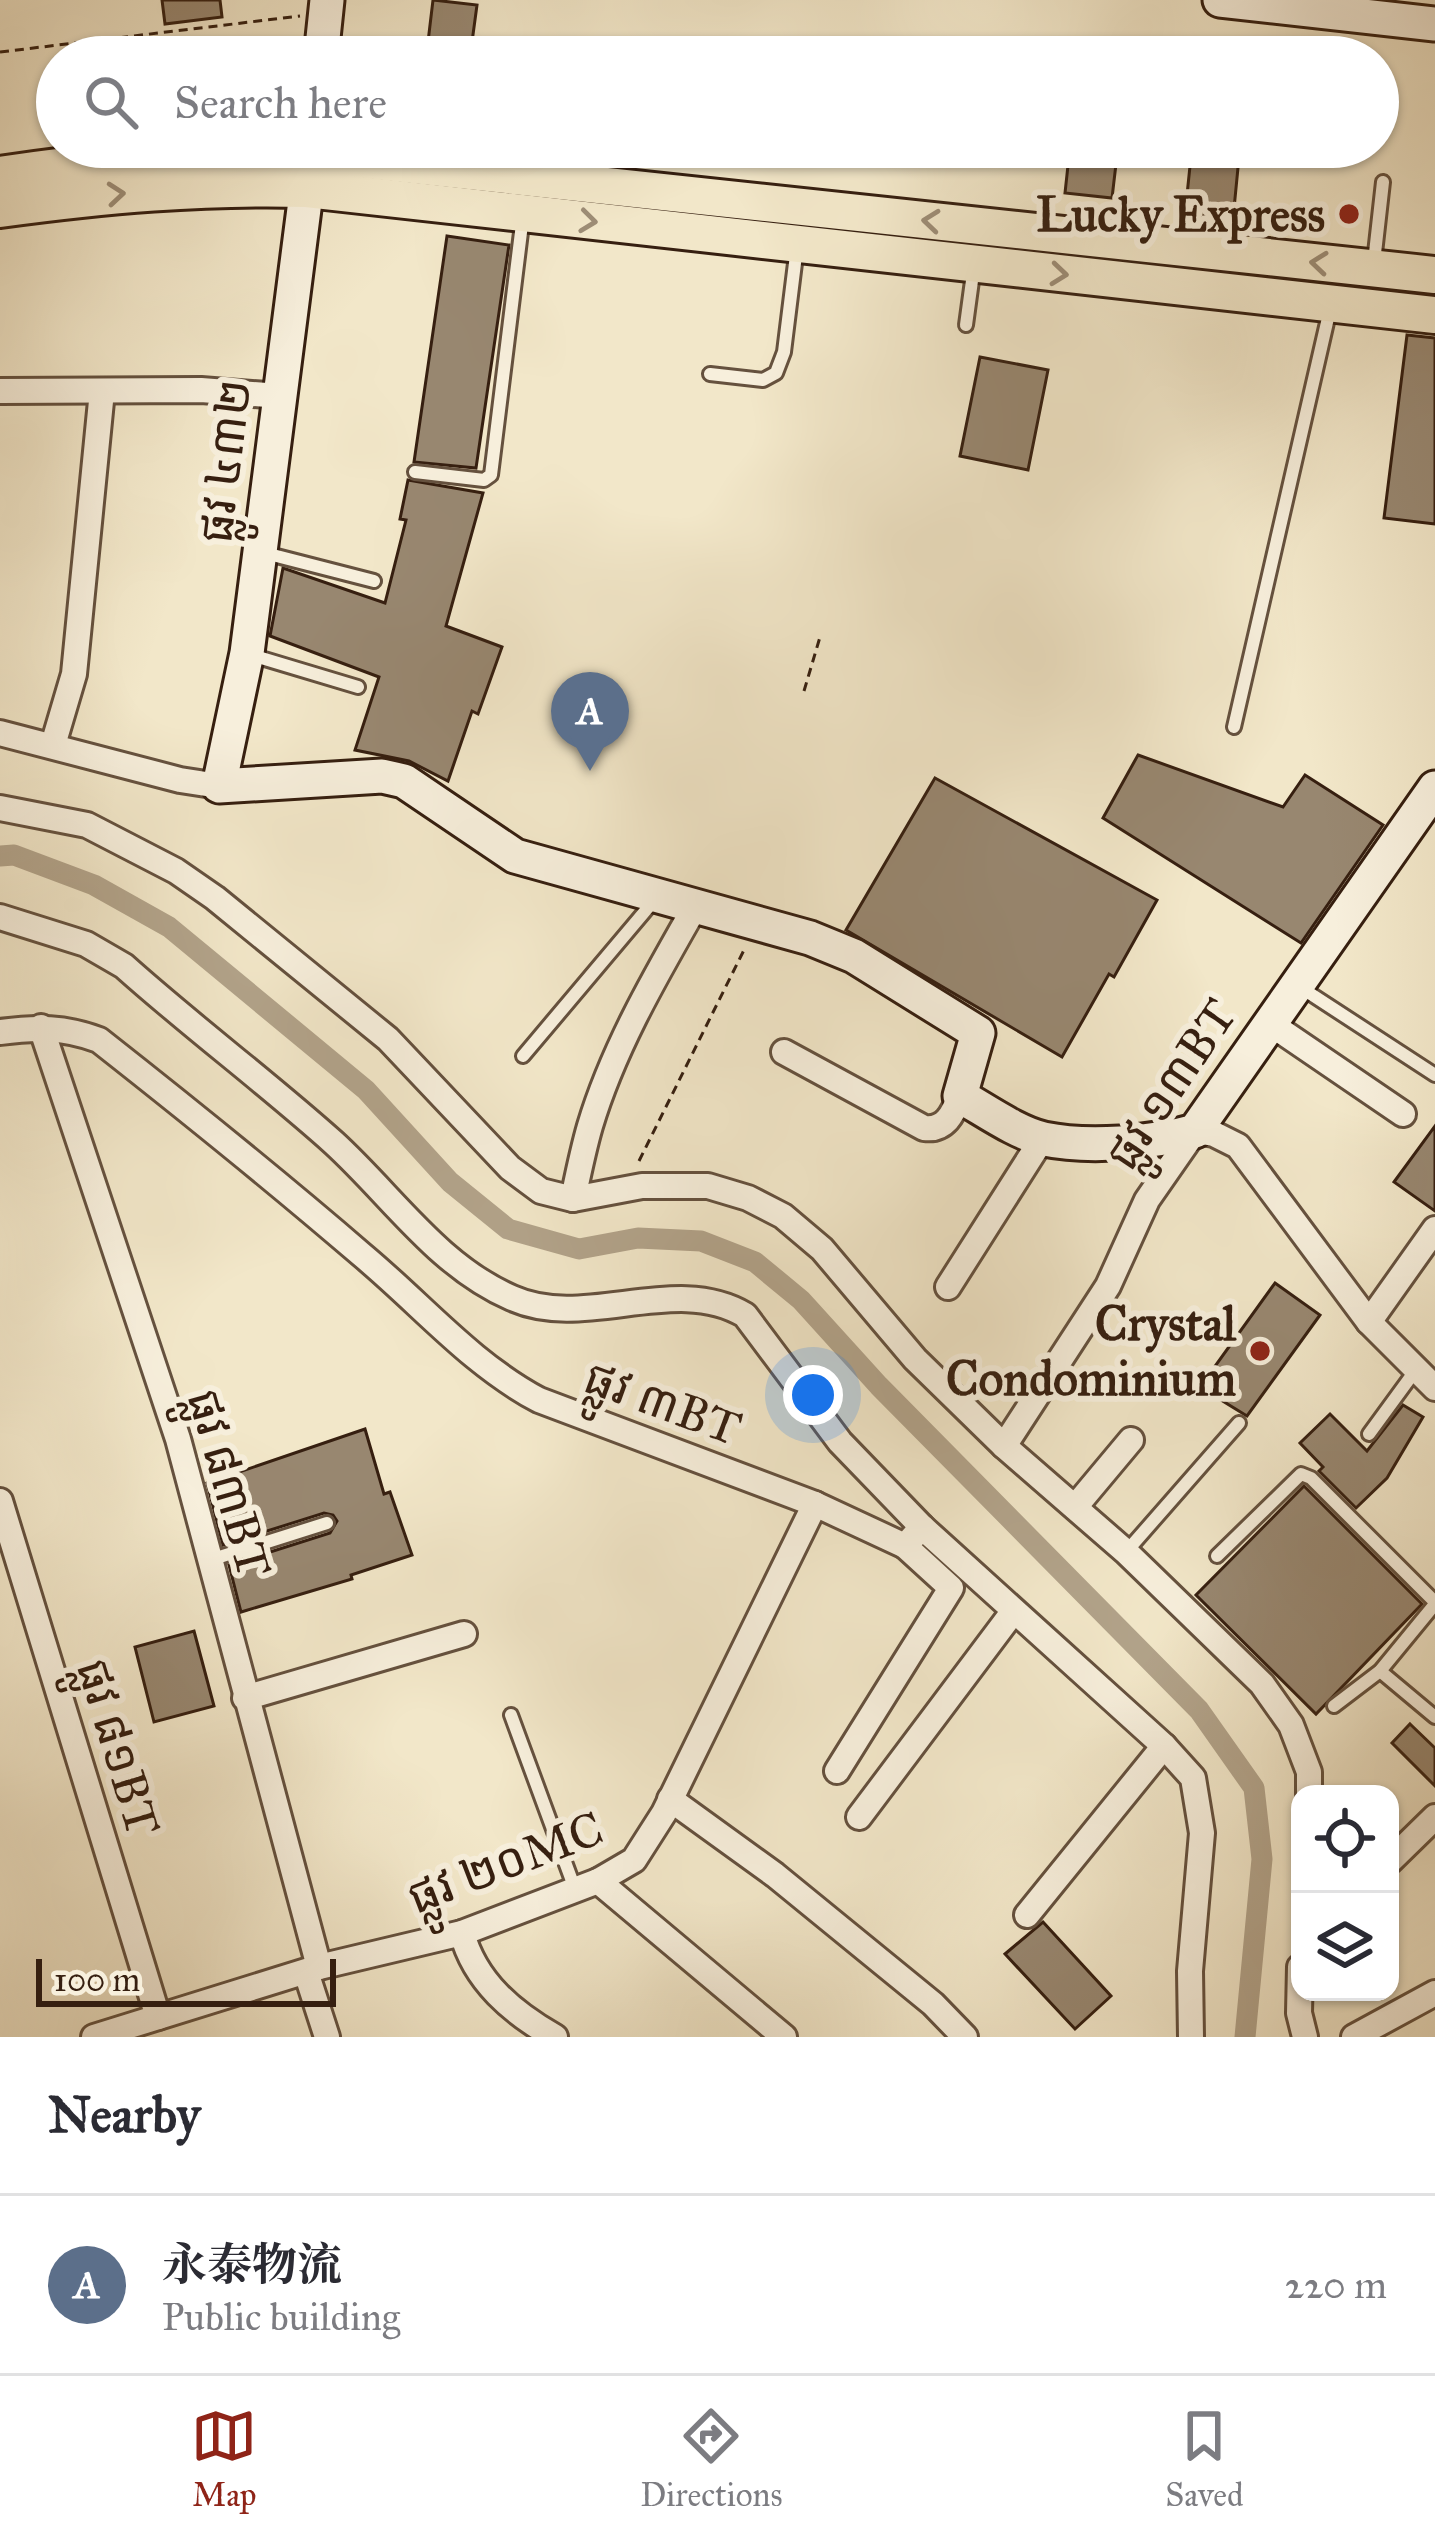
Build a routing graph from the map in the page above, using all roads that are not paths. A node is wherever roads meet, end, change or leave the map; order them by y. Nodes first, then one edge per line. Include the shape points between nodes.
1 (1220, 0) edge
2 (1429, 16) edge
3 (46, 168) edge
4 (291, 168) edge
5 (309, 168) edge
6 (331, 168) edge
7 (360, 168) edge
8 (0, 175) edge
9 (1383, 182) dead end
10 (0, 209) edge
11 (523, 214) junction
12 (797, 245) junction
13 (974, 265) junction
14 (1373, 269) junction
15 (1435, 275) edge
16 (1331, 304) junction
17 (1435, 315) edge
18 (966, 325) dead end
19 (710, 374) dead end
20 (0, 391) edge
21 (102, 391) junction
22 (280, 396) junction
23 (415, 472) dead end
24 (260, 552) junction
25 (374, 581) dead end
26 (247, 653) junction
27 (358, 687) dead end
28 (1234, 727) dead end
29 (0, 733) edge
30 (53, 745) junction
31 (220, 786) junction
32 (1435, 788) edge
33 (0, 808) edge
34 (1424, 823) edge
35 (657, 897) junction
36 (695, 907) junction
37 (0, 917) edge
38 (1296, 984) junction
39 (1268, 1022) junction
40 (41, 1027) junction
41 (0, 1032) edge
42 (784, 1052) dead end
43 (523, 1057) dead end
44 (1435, 1075) edge
45 (960, 1096) junction
46 (1403, 1114) dead end
47 (1195, 1131) junction
48 (1042, 1139) junction
49 (573, 1199) junction
50 (1435, 1229) edge
51 (948, 1287) dead end
52 (1369, 1322) junction
53 (1425, 1380) edge
54 (1240, 1424) dead end
55 (1369, 1434) dead end
56 (1131, 1441) dead end
57 (1004, 1446) junction
58 (0, 1501) edge
59 (815, 1504) junction
60 (1075, 1507) junction
61 (327, 1523) dead end
62 (914, 1537) junction
63 (1126, 1552) junction
64 (1217, 1556) dead end
65 (209, 1560) junction
66 (1435, 1603) edge
67 (1013, 1612) junction
68 (464, 1634) dead end
69 (1380, 1671) junction
70 (245, 1697) junction
71 (1334, 1706) dead end
72 (512, 1715) dead end
73 (1435, 1717) edge
74 (1164, 1746) junction
75 (837, 1771) dead end
76 (1309, 1785) edge
77 (670, 1799) junction
78 (859, 1817) dead end
79 (1435, 1817) edge
80 (1399, 1852) edge
81 (587, 1885) junction
82 (1027, 1915) dead end
83 (462, 1933) junction
84 (313, 1969) junction
85 (1435, 1993) edge
86 (1299, 2001) edge
87 (158, 2017) junction
88 (94, 2037) edge
89 (327, 2037) edge
90 (555, 2037) edge
91 (784, 2037) edge
92 (965, 2037) edge
93 (1191, 2037) edge
94 (1305, 2037) edge
95 (1354, 2037) edge

1 - 2 street
3 - 8 main road
10 -> 4 main road via 217,187
5 - 22 street, ផ្លូវ ៤៣២
6 - 11 main road
14 -> 7 main road
9 - 14 lane
11 -> 12 main road
11 - 23 lane via 491,475
12 - 13 main road
12 - 19 lane via 776,373 763,380
13 -> 16 main road
13 - 18 lane
14 - 15 main road
16 - 17 main road
16 - 28 lane
20 - 21 street
21 - 22 street
21 - 30 street via 74,674
22 - 24 street, ផ្លូវ ៤៣២
24 - 25 lane
24 - 26 street, ផ្លូវ ៤៣២
26 - 27 lane
26 - 31 street, ផ្លូវ ៤៣២
29 - 30 street
30 - 31 street
31 - 35 street via 404,781 515,856
32 - 34 street, ផ្លូវ ១៣BT
33 - 49 street via 86,825 176,871 388,1039 510,1168 541,1191
34 - 38 street, ផ្លូវ ១៣BT
35 - 36 street
35 - 43 lane
36 - 45 street via 854,956 978,1033
36 - 49 street via 615,1064 590,1124
37 - 62 street via 86,944 124,966 336,1145 446,1256 516,1300 571,1307 703,1300 746,1315
38 - 39 street, ផ្លូវ ១៣BT
38 - 44 lane
39 - 46 street
39 - 47 street, ផ្លូវ ១៣BT
40 - 41 street, ផ្លូវ ៣BT
40 - 59 street, ផ្លូវ ៣BT via 99,1040 504,1382
40 - 65 street, ផ្លូវ ៨៣BT via 178,1439
42 - 45 street via 924,1128 953,1115
45 - 48 street
47 - 48 street via 1152,1140
47 - 52 street via 1238,1146
47 - 57 street, ផ្លូវ ១៣BT
48 - 51 street
49 - 57 street via 642,1186 708,1186 783,1216
50 - 52 street
52 - 53 street
53 - 55 lane
54 - 63 lane
56 - 60 street
57 - 60 street
58 - 87 street, ផ្លូវ ៨១BT
59 - 62 street, ផ្លូវ ៣BT
59 - 77 street, ផ្លូវ ២០MC
60 - 63 street
61 - 65 lane
62 - 67 street, ផ្លូវ ៣BT
62 - 75 street via 951,1588
63 - 76 street via 1262,1684 1291,1725
64 - 66 lane via 1301,1474
65 - 70 street, ផ្លូវ ៨៣BT
66 - 69 lane
67 - 74 street, ផ្លូវ ៣BT
67 - 78 street
68 - 70 street
69 - 71 lane
69 - 73 lane
70 - 84 street, ផ្លូវ ៨៣BT
72 - 81 lane
74 - 82 street
74 - 93 street, ផ្លូវ ៣BT via 1193,1778 1202,1833
77 - 81 street, ផ្លូវ ២០MC via 634,1860
77 - 92 street via 776,1875
79 - 80 street
81 - 83 street, ផ្លូវ ២០MC
81 - 91 street
83 - 84 street, ផ្លូវ ២០MC
83 - 90 street via 467,1955 502,2002
84 - 87 street, ផ្លូវ ២០MC
84 - 89 street, ផ្លូវ ៨៣BT
85 - 95 street
86 - 94 street
87 - 88 street, ផ្លូវ ២០MC

